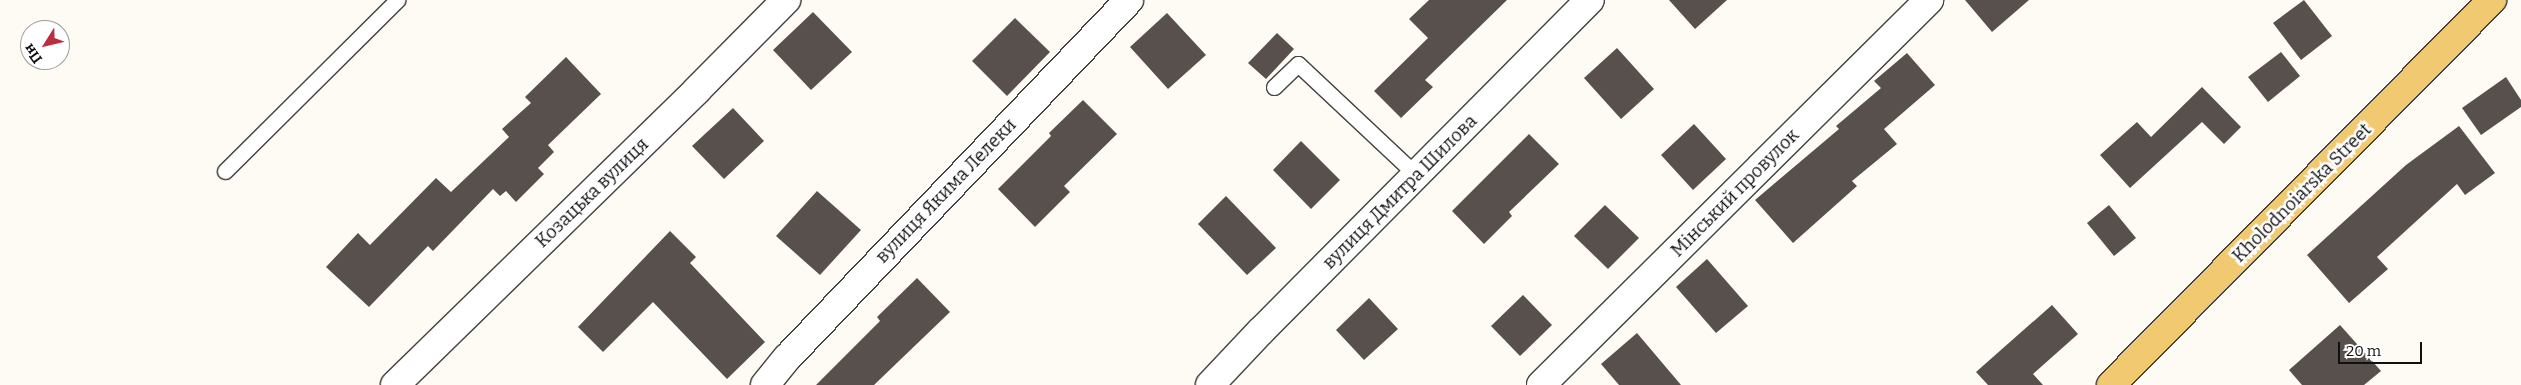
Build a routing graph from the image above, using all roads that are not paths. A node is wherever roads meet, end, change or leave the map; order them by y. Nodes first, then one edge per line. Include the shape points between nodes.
1 (397, 0) edge
2 (786, 0) edge
3 (1129, 0) edge
4 (1590, 0) edge
5 (1929, 0) edge
6 (2492, 0) edge
7 (1274, 87) dead end
8 (225, 171) dead end
9 (1416, 175) junction
10 (395, 385) edge
11 (765, 385) edge
12 (1210, 385) edge
13 (1541, 385) edge
14 (2111, 385) edge

1 - 8 lane
2 - 10 street, Козацька вулиця
3 - 11 street, вулиця Якима Лелеки via 787,358
4 - 9 street, вулиця Дмитра Шилова
5 - 13 street, Мінський провулок
6 - 14 main road, Kholodnoiarska Street
7 - 9 lane via 1298,64
9 - 12 street, вулиця Дмитра Шилова

